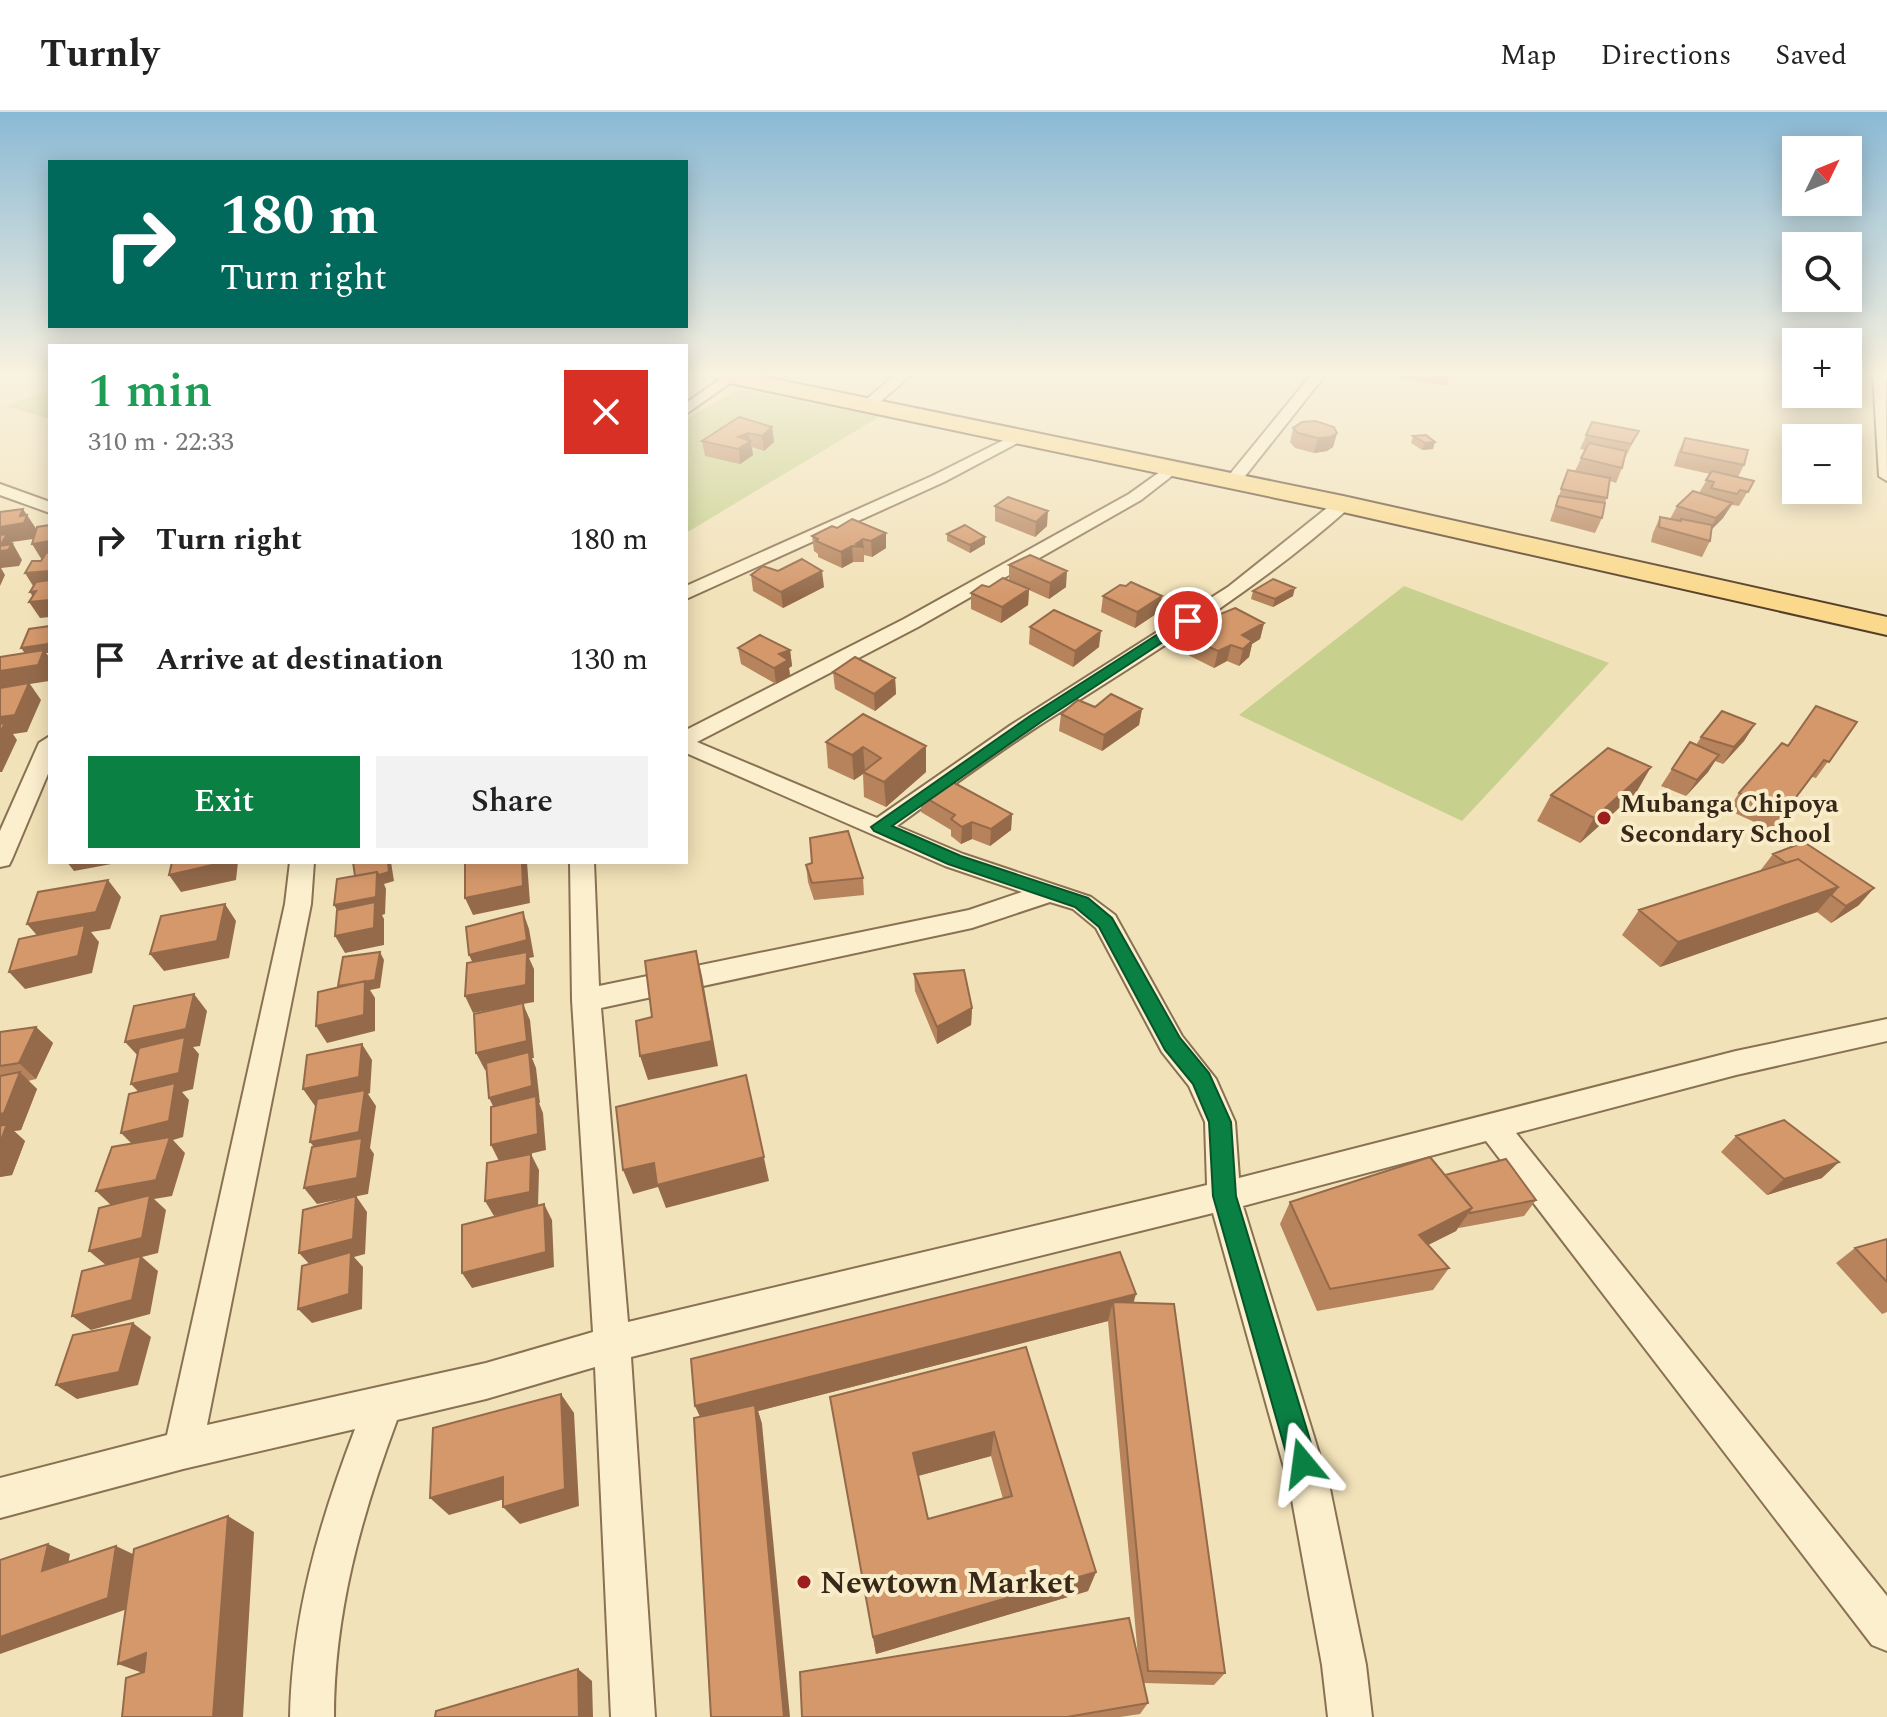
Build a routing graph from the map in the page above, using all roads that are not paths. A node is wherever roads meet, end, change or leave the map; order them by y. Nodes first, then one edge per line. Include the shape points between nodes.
1 (995, 449) edge
2 (1075, 449) edge
3 (1259, 449) edge
4 (1885, 449) edge
5 (1171, 469) junction
6 (1887, 476) edge
7 (1232, 482) junction
8 (0, 490) edge
9 (1343, 504) junction
10 (48, 507) edge
11 (688, 592) edge
12 (1887, 626) edge
13 (688, 738) edge
14 (688, 746) edge
15 (48, 748) edge
16 (880, 827) junction
17 (0, 859) edge
18 (302, 864) edge
19 (582, 864) edge
20 (1048, 893) junction
21 (586, 1000) junction
22 (1887, 1030) edge
23 (1492, 1126) junction
24 (1224, 1196) junction
25 (612, 1344) junction
26 (384, 1404) junction
27 (183, 1450) junction
28 (0, 1498) edge
29 (1887, 1630) edge
30 (312, 1717) edge
31 (633, 1717) edge
32 (1350, 1717) edge

1 - 11 street
2 - 5 main road
3 - 7 street
4 - 6 street
5 - 7 main road
5 - 13 street via 1135,497 970,590
7 - 9 main road
8 - 10 street
9 - 12 main road
9 - 16 street via 1230,593 1022,727
14 - 16 street
15 - 17 street
16 - 20 street
18 - 27 street via 298,904
19 - 21 street
20 - 21 street via 972,919
20 - 24 street via 1082,903 1106,922 1172,1044 1201,1079 1220,1122
21 - 25 street
22 - 23 street
23 - 24 street
23 - 29 street
24 - 25 street
24 - 32 street via 1310,1489
25 - 26 street
25 - 31 street
26 - 27 street
26 - 30 street via 332,1555 311,1678
27 - 28 street

